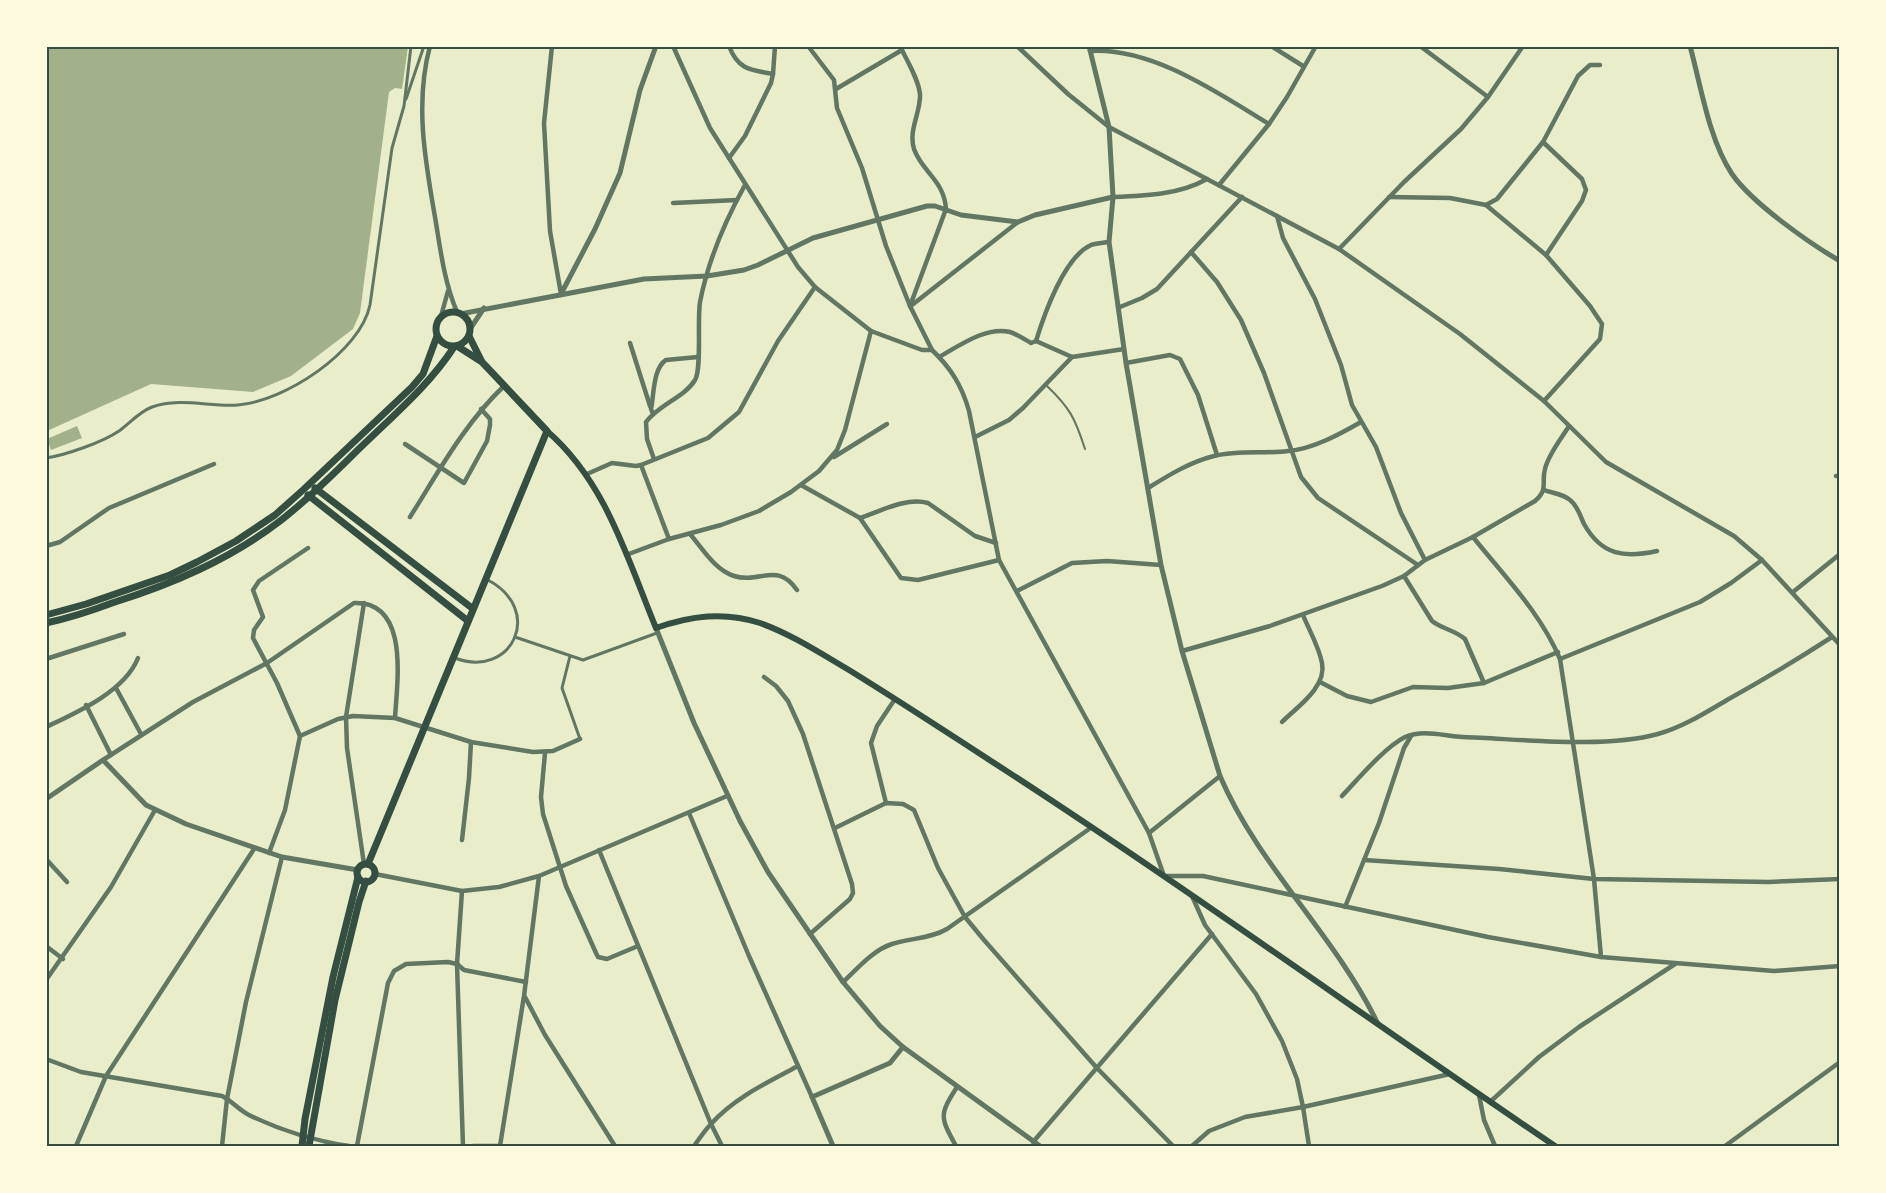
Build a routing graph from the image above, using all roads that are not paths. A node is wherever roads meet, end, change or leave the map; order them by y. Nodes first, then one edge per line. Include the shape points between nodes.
1 (411, 46) edge
2 (424, 46) edge
3 (430, 46) edge
4 (552, 46) edge
5 (656, 46) edge
6 (673, 46) edge
7 (729, 46) edge
8 (775, 46) edge
9 (808, 46) edge
10 (1017, 46) edge
11 (1270, 46) edge
12 (1316, 46) edge
13 (1420, 46) edge
14 (1523, 46) edge
15 (1690, 46) edge
16 (901, 48) edge
17 (1090, 49) edge
18 (1600, 65) dead end
19 (1303, 66) junction
20 (773, 74) junction
21 (836, 89) junction
22 (1488, 97) junction
23 (404, 106) junction
24 (1269, 124) junction
25 (1109, 127) junction
26 (1543, 142) junction
27 (729, 158) junction
28 (1207, 179) junction
29 (745, 185) junction
30 (1219, 185) junction
31 (1389, 196) junction
32 (1242, 197) junction
33 (1113, 198) junction
34 (737, 200) junction
35 (673, 203) dead end
36 (1486, 205) junction
37 (946, 209) junction
38 (1277, 216) junction
39 (878, 220) junction
40 (1018, 222) junction
41 (1109, 242) junction
42 (1339, 249) junction
43 (786, 250) junction
44 (1191, 252) junction
45 (1546, 255) junction
46 (1839, 261) edge
47 (707, 276) junction
48 (815, 287) junction
49 (448, 289) junction
50 (561, 294) junction
51 (910, 306) junction
52 (1120, 307) junction
53 (484, 308) junction
54 (459, 313) junction
55 (441, 316) junction
56 (870, 331) junction
57 (469, 333) junction
58 (437, 336) junction
59 (1036, 341) junction
60 (630, 343) dead end
61 (456, 346) junction
62 (1124, 349) junction
63 (932, 350) junction
64 (698, 357) junction
65 (939, 357) junction
66 (1072, 357) junction
67 (482, 362) junction
68 (1126, 363) junction
69 (1045, 384) junction
70 (504, 386) junction
71 (1544, 401) junction
72 (482, 409) junction
73 (652, 411) junction
74 (1361, 422) junction
75 (887, 424) dead end
76 (1569, 426) junction
77 (547, 431) junction
78 (975, 437) junction
79 (405, 444) dead end
80 (1085, 449) dead end
81 (1290, 451) junction
82 (1217, 455) junction
83 (46, 458) edge
84 (654, 459) junction
85 (832, 459) junction
86 (214, 464) dead end
87 (641, 465) junction
88 (440, 468) junction
89 (587, 474) junction
90 (801, 485) junction
91 (317, 488) junction
92 (1148, 488) junction
93 (1544, 490) junction
94 (306, 491) junction
95 (410, 517) dead end
96 (860, 518) junction
97 (690, 534) junction
98 (1473, 537) junction
99 (669, 539) junction
100 (996, 543) junction
101 (46, 546) edge
102 (308, 549) dead end
103 (1657, 551) dead end
104 (1839, 554) edge
105 (626, 555) junction
106 (999, 560) junction
107 (1425, 560) junction
108 (1761, 560) junction
109 (1161, 565) junction
110 (1418, 565) junction
111 (1404, 576) junction
112 (486, 579) junction
113 (797, 590) dead end
114 (1017, 591) junction
115 (1793, 592) junction
116 (364, 603) junction
117 (472, 608) junction
118 (46, 615) edge
119 (1303, 615) junction
120 (468, 621) junction
121 (46, 623) edge
122 (657, 630) junction
123 (124, 634) dead end
124 (515, 637) junction
125 (1832, 637) junction
126 (1839, 645) edge
127 (1182, 651) junction
128 (1558, 652) junction
129 (570, 656) junction
130 (46, 658) edge
131 (138, 658) dead end
132 (455, 658) junction
133 (1560, 659) junction
134 (267, 663) junction
135 (764, 677) dead end
136 (1320, 682) junction
137 (1484, 683) junction
138 (116, 688) junction
139 (895, 699) junction
140 (87, 705) junction
141 (346, 717) junction
142 (395, 718) junction
143 (1282, 722) dead end
144 (424, 726) junction
145 (46, 727) edge
146 (141, 734) junction
147 (1413, 735) junction
148 (300, 736) junction
149 (580, 739) joint
150 (1572, 741) junction
151 (471, 742) junction
152 (545, 753) junction
153 (111, 755) junction
154 (103, 760) junction
155 (1220, 776) junction
156 (727, 796) junction
157 (1342, 796) dead end
158 (46, 799) edge
159 (886, 803) junction
160 (155, 810) junction
161 (689, 813) junction
162 (1092, 827) junction
163 (835, 828) junction
164 (1149, 833) junction
165 (462, 840) dead end
166 (254, 849) junction
167 (599, 850) junction
168 (269, 853) junction
169 (282, 857) junction
170 (46, 859) edge
171 (1364, 860) junction
172 (366, 864) junction
173 (560, 867) junction
174 (358, 874) junction
175 (375, 874) junction
176 (539, 876) junction
177 (1164, 876) junction
178 (1594, 879) junction
179 (1839, 879) edge
180 (67, 882) dead end
181 (366, 882) junction
182 (462, 891) junction
183 (1293, 895) junction
184 (1192, 896) junction
185 (1345, 906) junction
186 (965, 917) junction
187 (810, 934) junction
188 (1212, 934) junction
189 (46, 946) edge
190 (638, 946) junction
191 (1600, 957) junction
192 (63, 958) junction
193 (1676, 963) junction
194 (457, 964) junction
195 (1839, 966) edge
196 (46, 980) edge
197 (526, 982) junction
198 (843, 982) junction
199 (524, 996) junction
200 (1378, 1024) junction
201 (903, 1047) junction
202 (46, 1059) edge
203 (1839, 1062) edge
204 (798, 1066) junction
205 (1096, 1067) junction
206 (1450, 1074) junction
207 (106, 1076) junction
208 (957, 1087) junction
209 (1479, 1095) junction
210 (812, 1097) junction
211 (227, 1099) junction
212 (1490, 1102) junction
213 (1303, 1107) junction
214 (711, 1124) junction
215 (306, 1136) junction
216 (1033, 1142) junction
217 (76, 1146) edge
218 (222, 1146) edge
219 (302, 1146) edge
220 (309, 1146) edge
221 (349, 1146) edge
222 (357, 1146) edge
223 (463, 1146) edge
224 (473, 1146) edge
225 (500, 1146) edge
226 (615, 1146) edge
227 (694, 1146) edge
228 (722, 1146) edge
229 (832, 1146) edge
230 (956, 1146) edge
231 (1040, 1146) edge
232 (1173, 1146) edge
233 (1192, 1146) edge
234 (1309, 1146) edge
235 (1495, 1146) edge
236 (1555, 1146) edge
237 (1725, 1146) edge

1 - 23 street
2 - 23 street
3 - 49 street via 422,113 424,154
4 - 50 street via 544,123 550,231
5 - 50 street via 640,90 620,174
6 - 27 street via 697,103
7 - 20 street via 744,67
8 - 20 street
9 - 21 street via 831,75
10 - 25 street
11 - 19 street
12 - 19 street
13 - 22 street
14 - 22 street
15 - 46 street via 1713,129 1732,174 1752,196
16 - 21 street
16 - 37 street via 920,94 912,139 915,150 941,189
17 - 24 street via 1118,51 1148,60 1190,78
17 - 25 street
18 - 26 street via 1590,66 1578,76
19 - 24 street
20 - 27 street via 745,136
21 - 39 street via 837,108
22 - 31 street via 1461,129
23 - 83 street via 392,148 369,310 360,329 339,353 303,382 279,394 240,405 160,405 142,412 111,436
24 - 30 street
25 - 28 street
25 - 33 street
26 - 36 street via 1497,199
26 - 45 street via 1582,179 1586,189
27 - 29 street
28 - 30 street
28 - 33 street via 1188,188
29 - 34 street
29 - 43 street
30 - 32 street
31 - 36 street via 1450,198
31 - 42 street
32 - 38 street
32 - 44 street
33 - 40 street
33 - 41 street
34 - 35 street
34 - 47 street
36 - 45 street
37 - 39 street via 927,206
37 - 40 street via 961,215
37 - 51 street
38 - 42 street
38 - 74 street via 1283,238 1315,299
39 - 43 street via 813,238
39 - 51 street
40 - 51 street
41 - 52 street
41 - 59 street via 1086,248 1061,278
42 - 71 street via 1460,334
43 - 47 street via 744,270
43 - 48 street
44 - 52 street via 1157,289
44 - 81 street via 1217,282 1246,330
45 - 71 street via 1602,324 1600,339
47 - 50 street via 644,279
47 - 64 street via 698,325
48 - 56 street
48 - 84 street via 778,341 740,412 708,438
49 - 54 street
49 - 55 street
50 - 53 street
51 - 63 street
52 - 62 street
53 - 54 street
53 - 57 street
54 - 55 main road
54 - 57 main road via 466,318
55 - 58 main road via 435,328
56 - 63 street
56 - 85 street via 845,430
57 - 61 main road
57 - 67 main road
58 - 61 main road via 442,343
58 - 94 main road via 419,379
59 - 65 street via 1031,343 1008,332 993,331
59 - 66 street
60 - 73 street
61 - 67 main road
61 - 91 main road via 424,386
62 - 66 street
62 - 68 street
63 - 65 street
64 - 73 street via 698,373 690,387
64 - 73 street via 662,363
65 - 78 street via 963,391
66 - 69 street
67 - 70 main road
68 - 82 street via 1170,355 1180,359 1198,395
68 - 92 street
69 - 78 street via 1009,420
69 - 80 lane via 1069,409
70 - 72 street
70 - 77 main road
71 - 76 street
72 - 88 street
72 - 88 street via 489,419 489,437 464,483
73 - 84 street via 645,429
74 - 81 street via 1325,440
74 - 107 street
75 - 85 street
76 - 93 street via 1545,467
76 - 108 street via 1617,470 1723,529
77 - 89 main road
77 - 112 main road
78 - 100 street
79 - 88 street
81 - 82 street
81 - 110 street via 1301,477 1318,498
82 - 92 street via 1192,462
84 - 87 street
85 - 90 street
86 - 101 street via 109,508 60,542
87 - 89 street via 612,462
87 - 99 street
88 - 95 street
89 - 105 main road
90 - 96 street
90 - 97 street via 759,511
91 - 94 main road
91 - 117 main road
92 - 109 street
93 - 98 street via 1536,501
93 - 103 street via 1570,500 1604,548 1626,555
94 - 118 main road via 236,541 197,562 118,593
94 - 120 main road
94 - 121 main road via 266,531 202,569 150,591
96 - 100 street via 906,502 921,501 975,536
96 - 106 street via 901,578 918,580
97 - 99 street
97 - 113 street via 726,572 747,577 782,576
98 - 107 street
98 - 128 street via 1526,600
99 - 105 street
100 - 106 street
102 - 134 street via 253,590 263,618 253,638
104 - 115 street
105 - 122 main road
106 - 114 street
107 - 110 street
108 - 115 street
108 - 133 street via 1700,602
109 - 114 street via 1072,563
109 - 127 street
110 - 111 street
111 - 119 street
111 - 137 street via 1432,621 1465,639
112 - 117 main road
112 - 124 street via 507,592 514,602 518,625
114 - 164 street
115 - 125 street
116 - 134 street via 354,603
116 - 141 street
116 - 142 street via 378,609 396,642
117 - 120 main road
119 - 127 street
119 - 136 street via 1322,662
120 - 132 main road
122 - 129 street via 583,660
122 - 139 main road via 686,618 744,618 791,636
122 - 156 street
123 - 130 street
124 - 129 street
124 - 132 street via 509,647 489,661 466,662
125 - 126 street
125 - 150 street via 1690,722 1631,739
127 - 155 street
128 - 133 street
128 - 137 street
129 - 149 street via 562,688
131 - 138 street
132 - 144 main road
133 - 150 street
134 - 146 street
134 - 148 street
135 - 163 street via 788,701
136 - 137 street via 1347,696 1371,702 1413,687
136 - 143 street
138 - 140 street
138 - 146 street
139 - 159 street via 871,743
139 - 162 main road
140 - 145 street
140 - 153 street
141 - 142 street
141 - 148 street
141 - 172 street via 347,748
142 - 144 street
144 - 151 street
144 - 172 main road
146 - 153 street
147 - 150 street
147 - 157 street via 1393,746
147 - 171 street via 1404,748
148 - 168 street via 285,810
149 - 152 street
150 - 178 street
151 - 152 street
151 - 165 street
152 - 173 street via 542,807
153 - 154 street
154 - 158 street
154 - 160 street via 135,795
155 - 164 street
155 - 183 street via 1244,826
156 - 161 street
156 - 187 street via 761,860
159 - 163 street
159 - 186 street via 903,804 914,810 938,868
160 - 166 street
160 - 192 street via 111,887
161 - 167 street
161 - 204 street
162 - 177 main road
162 - 186 street
163 - 187 street via 853,893
164 - 177 street
166 - 168 street
166 - 207 street
167 - 173 street
167 - 190 street
168 - 169 street
169 - 174 street
169 - 211 street
170 - 180 street
171 - 178 street
171 - 185 street
172 - 174 main road
172 - 175 main road via 374,868
173 - 176 street
173 - 190 street via 598,957 607,959
174 - 181 main road
174 - 215 main road via 333,976
175 - 181 main road
175 - 182 street
176 - 182 street via 485,890
176 - 197 street
177 - 183 street via 1203,876
177 - 184 main road
178 - 179 street
178 - 191 street
181 - 215 main road via 358,902
182 - 194 street
183 - 185 street
183 - 200 street via 1365,998
184 - 188 street
184 - 200 main road
185 - 191 street
186 - 198 street via 939,934 882,948
186 - 205 street
187 - 198 street
188 - 205 street
188 - 213 street via 1273,1024 1297,1079
189 - 192 street
190 - 214 street
191 - 193 street
192 - 196 street
193 - 195 street via 1773,971
193 - 212 street via 1579,1027
194 - 197 street via 464,970
194 - 222 street via 406,964 390,977
194 - 223 street
197 - 199 street
198 - 201 street
199 - 225 street
199 - 226 street
200 - 206 main road
201 - 208 street
201 - 210 street via 890,1063
202 - 207 street
203 - 237 street
204 - 210 street
204 - 214 street via 747,1094
205 - 216 street
205 - 232 street
206 - 209 main road
206 - 213 street
207 - 211 street
207 - 217 street
208 - 216 street
208 - 230 street via 943,1110 944,1124
209 - 212 main road
209 - 235 street
210 - 229 street
211 - 215 street via 248,1114
211 - 218 street
212 - 236 main road
213 - 233 street via 1227,1122
213 - 234 street
214 - 227 street
214 - 228 street
215 - 219 main road
215 - 220 main road
215 - 221 street
216 - 231 street
224 - 225 street

